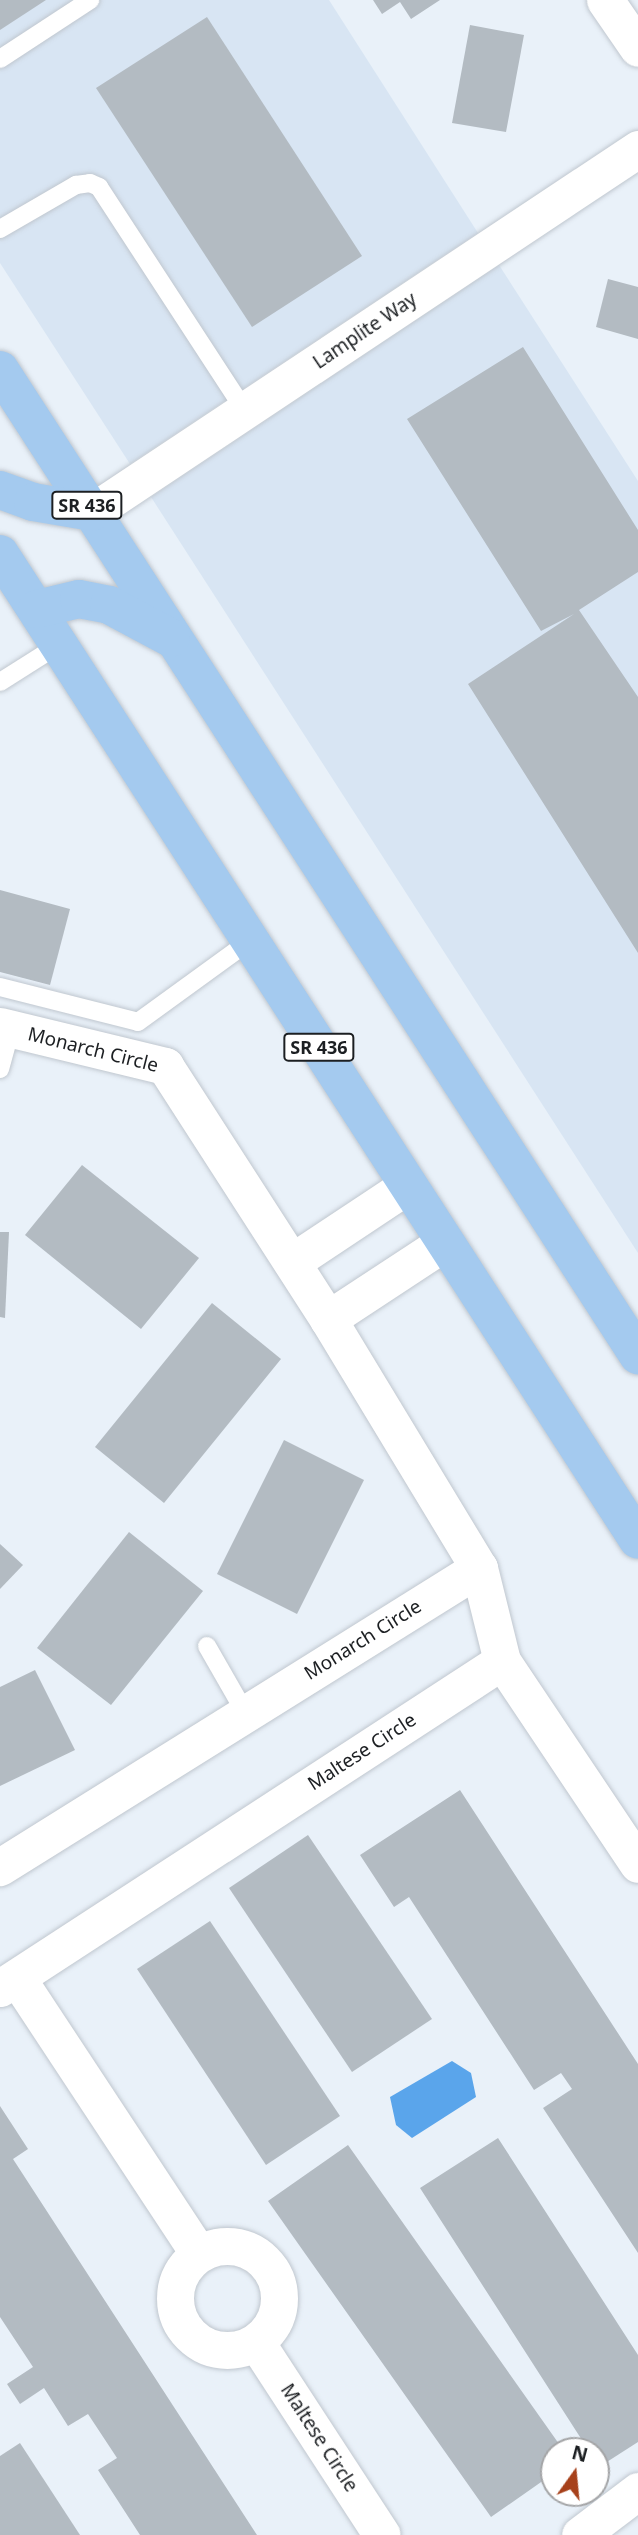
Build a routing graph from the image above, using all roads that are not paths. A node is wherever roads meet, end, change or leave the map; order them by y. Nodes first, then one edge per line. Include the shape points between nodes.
1 (90, 0) edge
2 (605, 0) edge
3 (638, 48) edge
4 (0, 59) edge
5 (638, 149) edge
6 (0, 229) edge
7 (0, 370) edge
8 (245, 411) junction
9 (0, 489) edge
10 (92, 512) junction
11 (0, 554) edge
12 (37, 609) junction
13 (176, 641) junction
14 (60, 644) junction
15 (0, 682) edge
16 (251, 940) junction
17 (0, 987) edge
18 (6, 1027) edge
19 (0, 1069) edge
20 (408, 1185) junction
21 (444, 1242) junction
22 (292, 1262) junction
23 (328, 1319) junction
24 (638, 1355) edge
25 (638, 1540) edge
26 (479, 1568) junction
27 (207, 1646) dead end
28 (502, 1661) junction
29 (246, 1713) junction
30 (638, 1864) edge
31 (0, 1867) edge
32 (8, 1983) edge
33 (198, 2253) junction
34 (256, 2342) junction
35 (638, 2491) edge
36 (382, 2535) edge
37 (580, 2535) edge

1 - 4 lane
2 - 3 street
5 - 8 street, Lamplite Way
6 - 8 lane via 76,185 99,187
7 - 10 main road, SR 436
8 - 10 street, Lamplite Way
9 - 10 main road via 33,502
10 - 13 main road, SR 436
11 - 12 main road, SR 436
12 - 13 main road via 79,599 109,604
12 - 14 main road, SR 436
13 - 24 main road, SR 436
14 - 15 lane
14 - 16 main road, SR 436
16 - 17 lane via 138,1022
16 - 20 main road, SR 436
18 - 19 lane
18 - 22 street, Monarch Circle via 165,1066
20 - 21 main road, SR 436
20 - 22 street
21 - 23 street
21 - 25 main road, SR 436
22 - 23 street, Monarch Circle
23 - 26 street, Monarch Circle
26 - 28 street
26 - 29 street, Monarch Circle
27 - 29 lane
28 - 30 street
28 - 32 street, Maltese Circle
29 - 31 street, Monarch Circle
32 - 33 street, Maltese Circle
33 - 34 street via 217,2246 237,2246 256,2254 271,2269 279,2288 279,2309 271,2328
33 - 34 street via 183,2268 175,2287 174,2308 183,2326 197,2341 216,2349 237,2350
34 - 36 street, Maltese Circle
35 - 37 street

